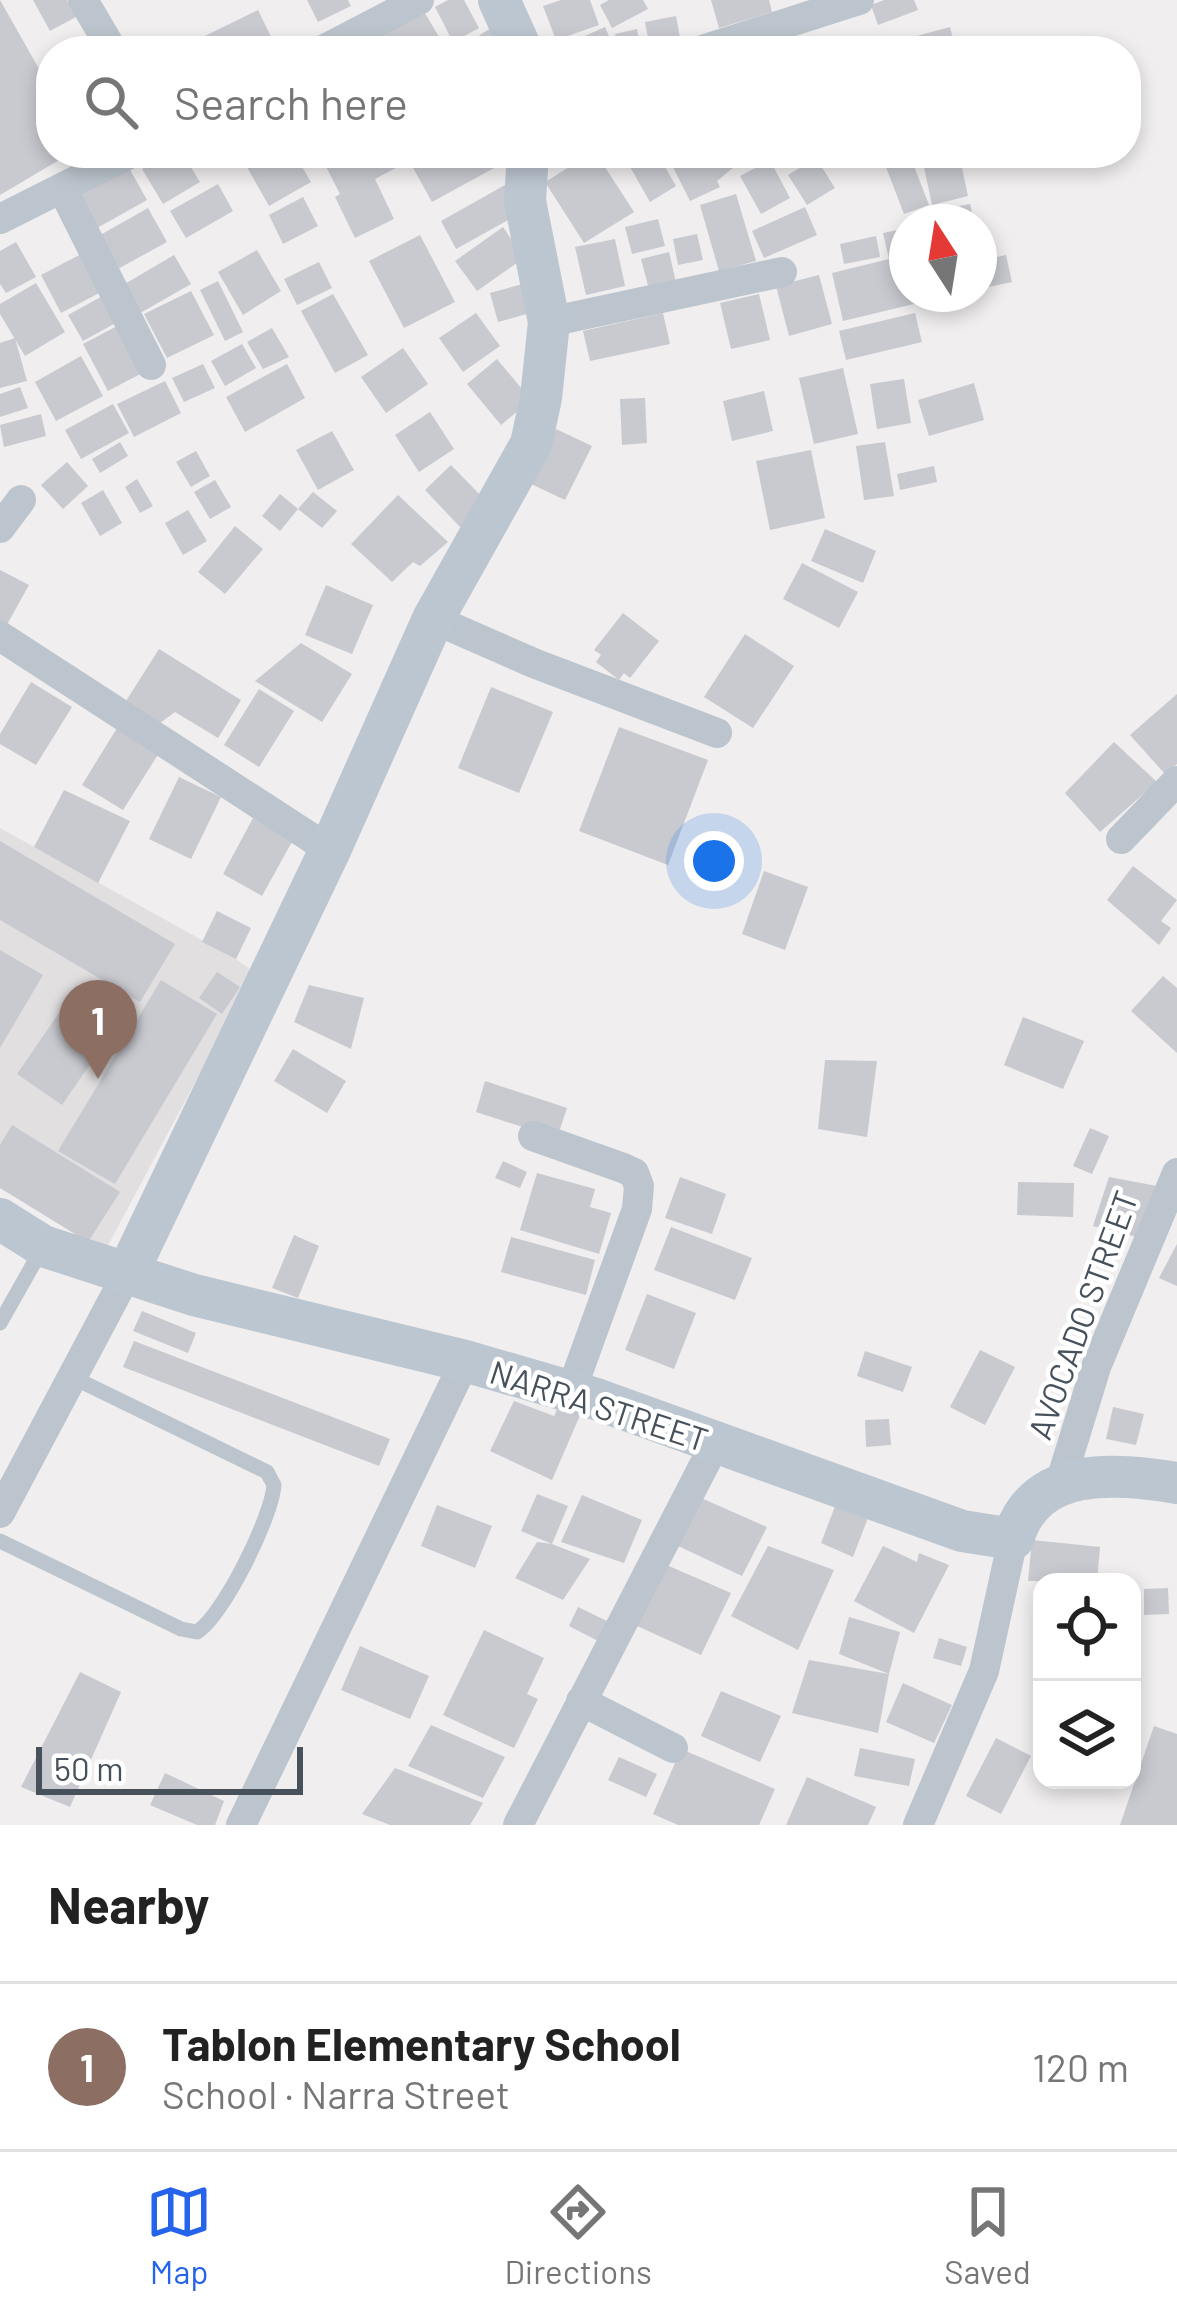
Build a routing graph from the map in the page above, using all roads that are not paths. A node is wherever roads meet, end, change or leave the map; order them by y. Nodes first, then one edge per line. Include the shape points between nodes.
1 (83, 0) edge
2 (419, 0) edge
3 (499, 0) edge
4 (859, 0) edge
5 (104, 36) edge
6 (350, 36) edge
7 (515, 36) edge
8 (746, 36) edge
9 (103, 168) edge
10 (527, 168) edge
11 (63, 190) junction
12 (0, 219) edge
13 (782, 272) dead end
14 (549, 322) junction
15 (151, 365) dead end
16 (21, 500) dead end
17 (0, 528) edge
18 (433, 619) junction
19 (0, 636) edge
20 (717, 733) dead end
21 (1177, 781) edge
22 (1121, 838) dead end
23 (329, 850) junction
24 (533, 1136) dead end
25 (1177, 1173) edge
26 (0, 1219) edge
27 (43, 1246) junction
28 (128, 1272) junction
29 (0, 1323) edge
30 (465, 1361) junction
31 (72, 1377) junction
32 (570, 1394) junction
33 (716, 1444) junction
34 (1177, 1483) edge
35 (1060, 1484) junction
36 (0, 1513) edge
37 (1013, 1539) junction
38 (0, 1541) edge
39 (580, 1701) junction
40 (673, 1748) dead end
41 (241, 1825) edge
42 (518, 1825) edge
43 (918, 1825) edge

1 - 5 street
2 - 6 street
3 - 7 street
4 - 8 street
9 - 11 street
10 - 14 street
11 - 12 street
11 - 15 street
13 - 14 street
14 - 18 street via 531,444
16 - 17 street
18 - 20 street
18 - 23 street
19 - 23 street
21 - 22 street
23 - 28 street
24 - 32 street via 634,1173 639,1186
25 - 35 street, AVOCADO STREET via 1096,1367
26 - 27 street, NARRA STREET
27 - 28 street, NARRA STREET
27 - 29 lane
28 - 30 street, NARRA STREET
28 - 31 street
30 - 32 street, NARRA STREET
30 - 41 street
31 - 36 street
31 - 38 lane via 267,1472 274,1485 265,1516 214,1617 197,1632
32 - 33 street, NARRA STREET
33 - 37 street, NARRA STREET via 931,1521
33 - 39 street
34 - 35 street via 1135,1476
35 - 37 street via 1026,1508
37 - 43 street via 984,1671
39 - 40 street
39 - 42 street

